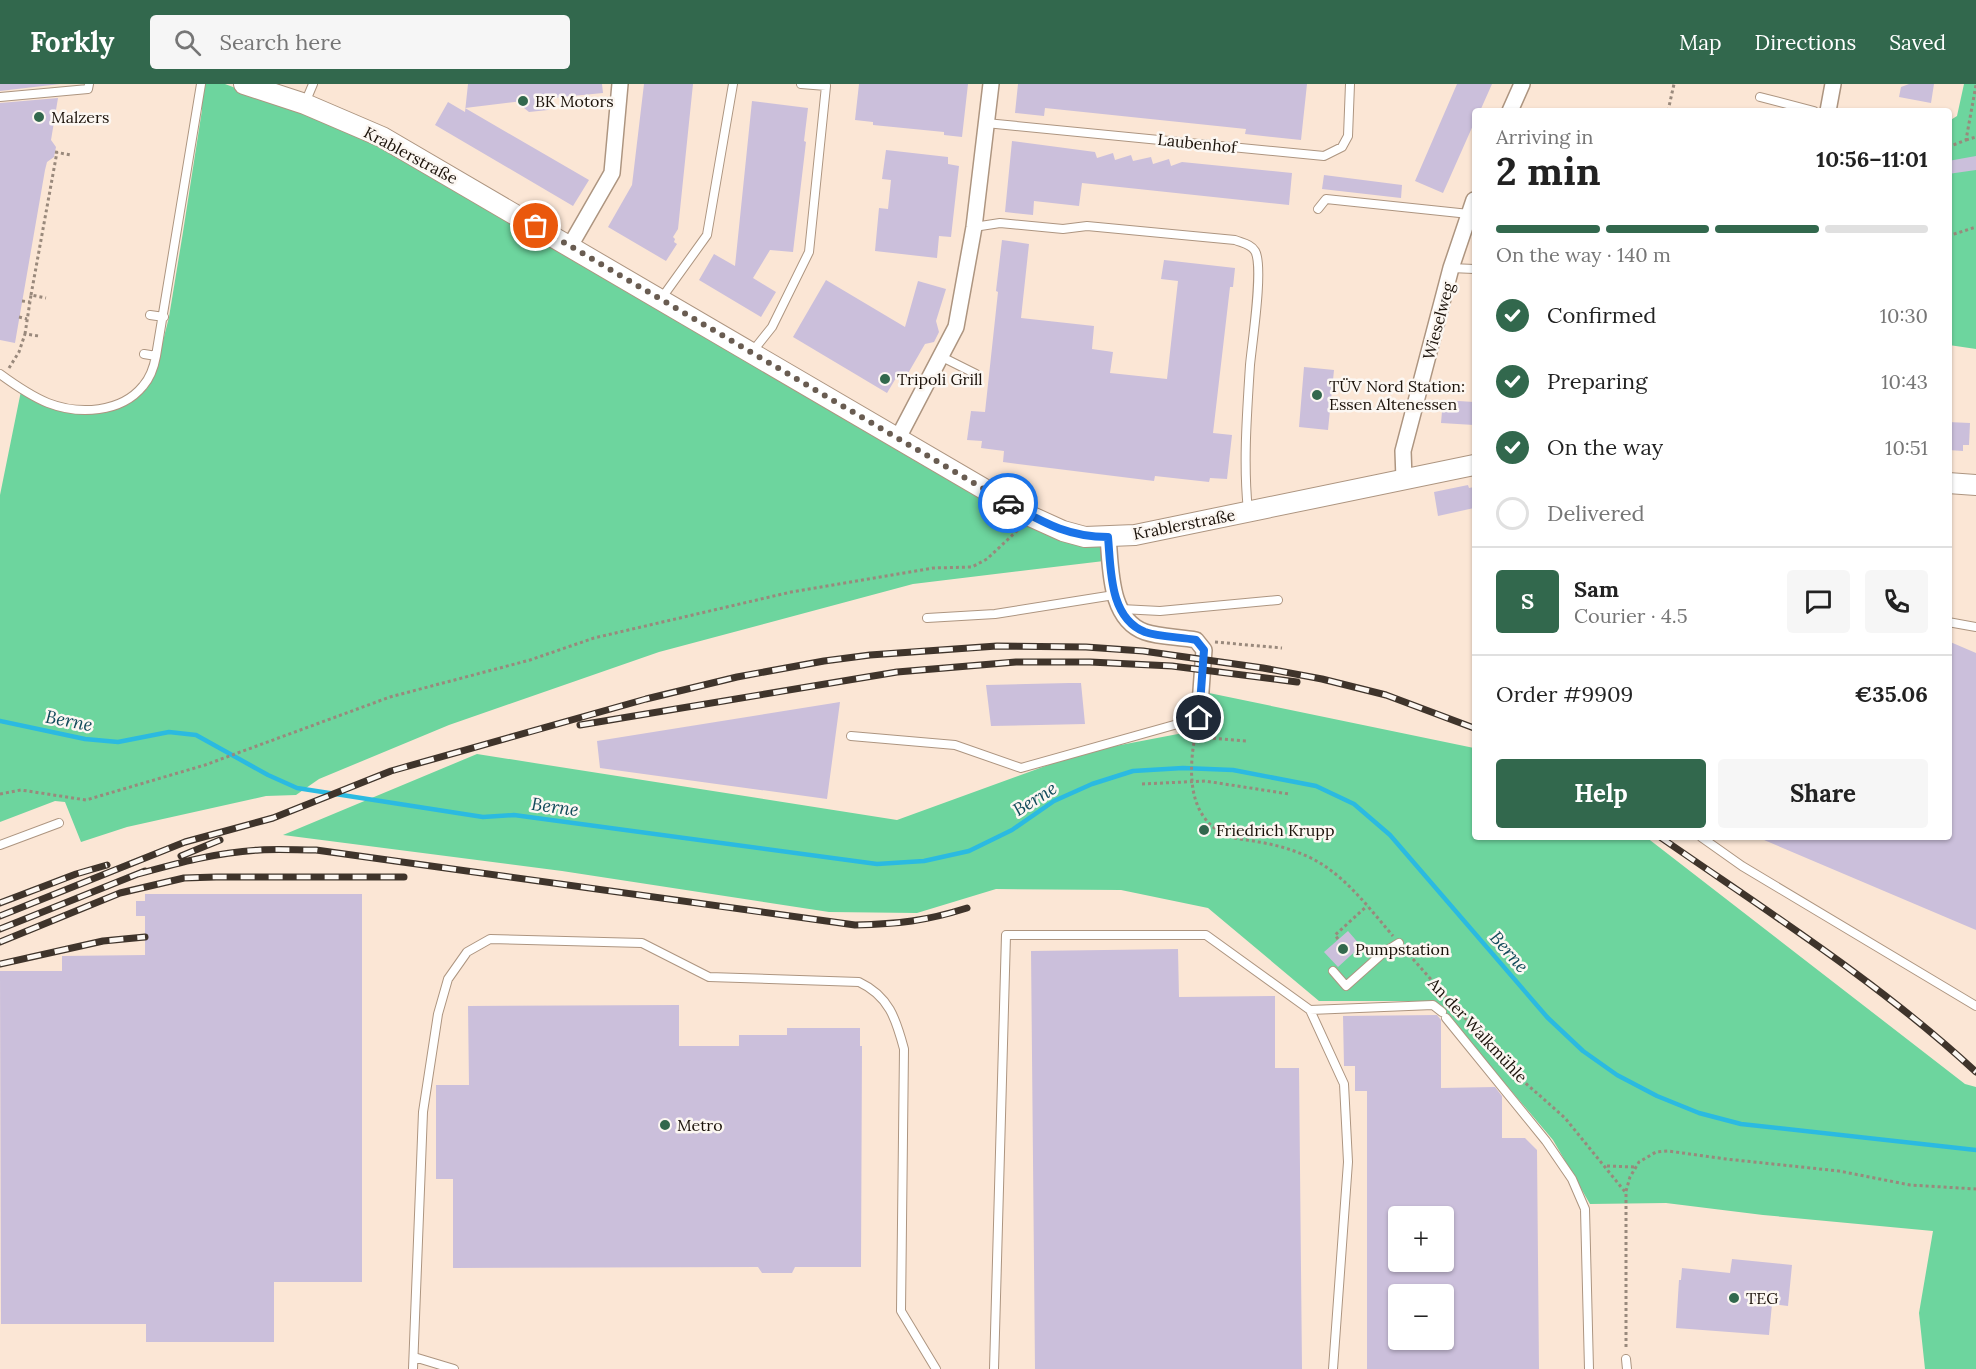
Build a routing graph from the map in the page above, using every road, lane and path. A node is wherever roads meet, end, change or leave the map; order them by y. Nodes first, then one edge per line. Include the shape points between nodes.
1 (201, 84) edge
2 (244, 84) edge
3 (313, 84) edge
4 (620, 84) edge
5 (733, 84) edge
6 (801, 84) edge
7 (991, 84) edge
8 (1350, 84) edge
9 (1522, 84) edge
10 (1674, 84) edge
11 (1833, 84) edge
12 (1976, 85) edge
13 (88, 86) edge
14 (0, 97) edge
15 (1760, 97) dead end
16 (304, 104) junction
17 (1511, 108) edge
18 (1669, 108) edge
19 (1802, 108) edge
20 (1829, 108) edge
21 (986, 123) junction
22 (1976, 137) edge
23 (1966, 140) junction
24 (1952, 145) edge
25 (71, 155) dead end
26 (1472, 207) edge
27 (1318, 209) dead end
28 (974, 227) junction
29 (1976, 227) edge
30 (1952, 235) edge
31 (570, 246) junction
32 (1452, 268) junction
33 (1472, 269) edge
34 (31, 295) junction
35 (46, 298) dead end
36 (660, 299) junction
37 (22, 301) dead end
38 (30, 302) junction
39 (150, 315) dead end
40 (19, 317) dead end
41 (164, 317) junction
42 (27, 319) junction
43 (25, 334) junction
44 (39, 336) dead end
45 (752, 353) junction
46 (144, 354) dead end
47 (156, 356) junction
48 (940, 356) junction
49 (976, 374) dead end
50 (1, 376) edge
51 (898, 438) junction
52 (1472, 465) edge
53 (1404, 479) junction
54 (1952, 483) edge
55 (1976, 485) edge
56 (1248, 511) junction
57 (1041, 521) junction
58 (1108, 537) junction
59 (1114, 595) junction
60 (1278, 600) dead end
61 (1121, 609) junction
62 (927, 618) dead end
63 (1952, 623) edge
64 (1976, 627) edge
65 (1221, 643) dead end
66 (1282, 648) dead end
67 (1199, 718) junction
68 (851, 736) dead end
69 (1195, 737) junction
70 (1247, 741) dead end
71 (1191, 782) junction
72 (1142, 784) dead end
73 (0, 794) edge
74 (1289, 794) dead end
75 (59, 823) dead end
76 (1705, 840) edge
77 (0, 845) edge
78 (1367, 906) junction
79 (1338, 939) dead end
80 (1400, 943) junction
81 (1333, 971) dead end
82 (1976, 1006) edge
83 (1310, 1010) junction
84 (1605, 1166) junction
85 (1635, 1167) junction
86 (1976, 1189) edge
87 (1626, 1193) junction
88 (414, 1357) junction
89 (1626, 1359) joint
90 (413, 1369) edge
91 (454, 1369) edge
92 (936, 1369) edge
93 (994, 1369) edge
94 (1333, 1369) edge
95 (1589, 1369) edge
96 (1627, 1369) edge

1 - 41 lane
2 - 16 street, Krablerstraße
3 - 16 lane
4 - 31 street via 612,173
5 - 36 lane via 707,236
6 - 45 lane via 826,86 809,252 772,327
7 - 21 street
8 - 21 lane, Laubenhof via 1348,136 1342,147 1324,156
9 - 17 street
10 - 18 path
11 - 20 street
12 - 23 path
13 - 14 lane
15 - 19 lane
16 - 31 street, Krablerstraße via 382,137
21 - 28 street
22 - 23 path
23 - 24 path
25 - 34 path via 56,152
26 - 27 lane via 1326,199
26 - 32 street, Wieselweg
28 - 48 street via 956,327
28 - 56 lane via 1000,223 1063,229 1087,226 1235,240 1250,245 1258,259 1245,486
29 - 30 path
31 - 36 street, Krablerstraße
32 - 33 lane
32 - 53 street, Wieselweg via 1403,451
34 - 35 path
34 - 38 path
36 - 45 street, Krablerstraße
37 - 38 path
38 - 42 path
39 - 41 lane
40 - 42 path
41 - 47 lane
42 - 43 path
43 - 44 path
43 - 50 path via 19,352
45 - 51 street, Krablerstraße
46 - 47 lane
47 - 50 lane via 143,387 122,403 102,409 67,409 48,403
48 - 49 lane
48 - 51 street
51 - 57 street, Krablerstraße
52 - 53 street, Krablerstraße
53 - 56 street, Krablerstraße
54 - 55 street
56 - 58 street, Krablerstraße via 1157,531
57 - 58 street, Krablerstraße via 1085,537
57 - 73 path via 1022,526 987,559 972,567 933,568 791,592 594,638 530,660 390,698 245,752 86,800 21,790
58 - 59 street
59 - 61 street
59 - 62 lane via 995,614
60 - 61 lane via 1160,611
61 - 67 street via 1133,626 1148,633 1196,640 1204,650
63 - 64 lane
65 - 66 path
67 - 68 lane via 1021,768 956,745
67 - 69 path
69 - 70 path
69 - 71 path
71 - 72 path
71 - 74 path
71 - 78 path, An der Walkmühle via 1200,811 1211,826 1233,838 1281,846 1311,858 1340,875
75 - 77 lane
76 - 82 lane
78 - 79 path via 1335,935
78 - 80 path, An der Walkmühle
80 - 81 lane via 1346,986
80 - 84 path, An der Walkmühle via 1513,1072 1564,1118
83 - 93 lane via 1206,935 1006,935
83 - 94 lane via 1344,1084 1348,1162
83 - 95 lane via 1433,1005 1546,1141 1572,1179 1585,1209
84 - 85 path
84 - 87 path, An der Walkmühle
85 - 86 path via 1647,1156 1668,1151 1839,1171 1910,1185
85 - 87 path
87 - 89 path
88 - 90 lane
88 - 91 lane
88 - 92 lane via 423,1112 438,1014 448,979 467,951 490,939 642,944 709,977 859,982 874,989 897,1023 904,1049 902,1311
89 - 96 lane

